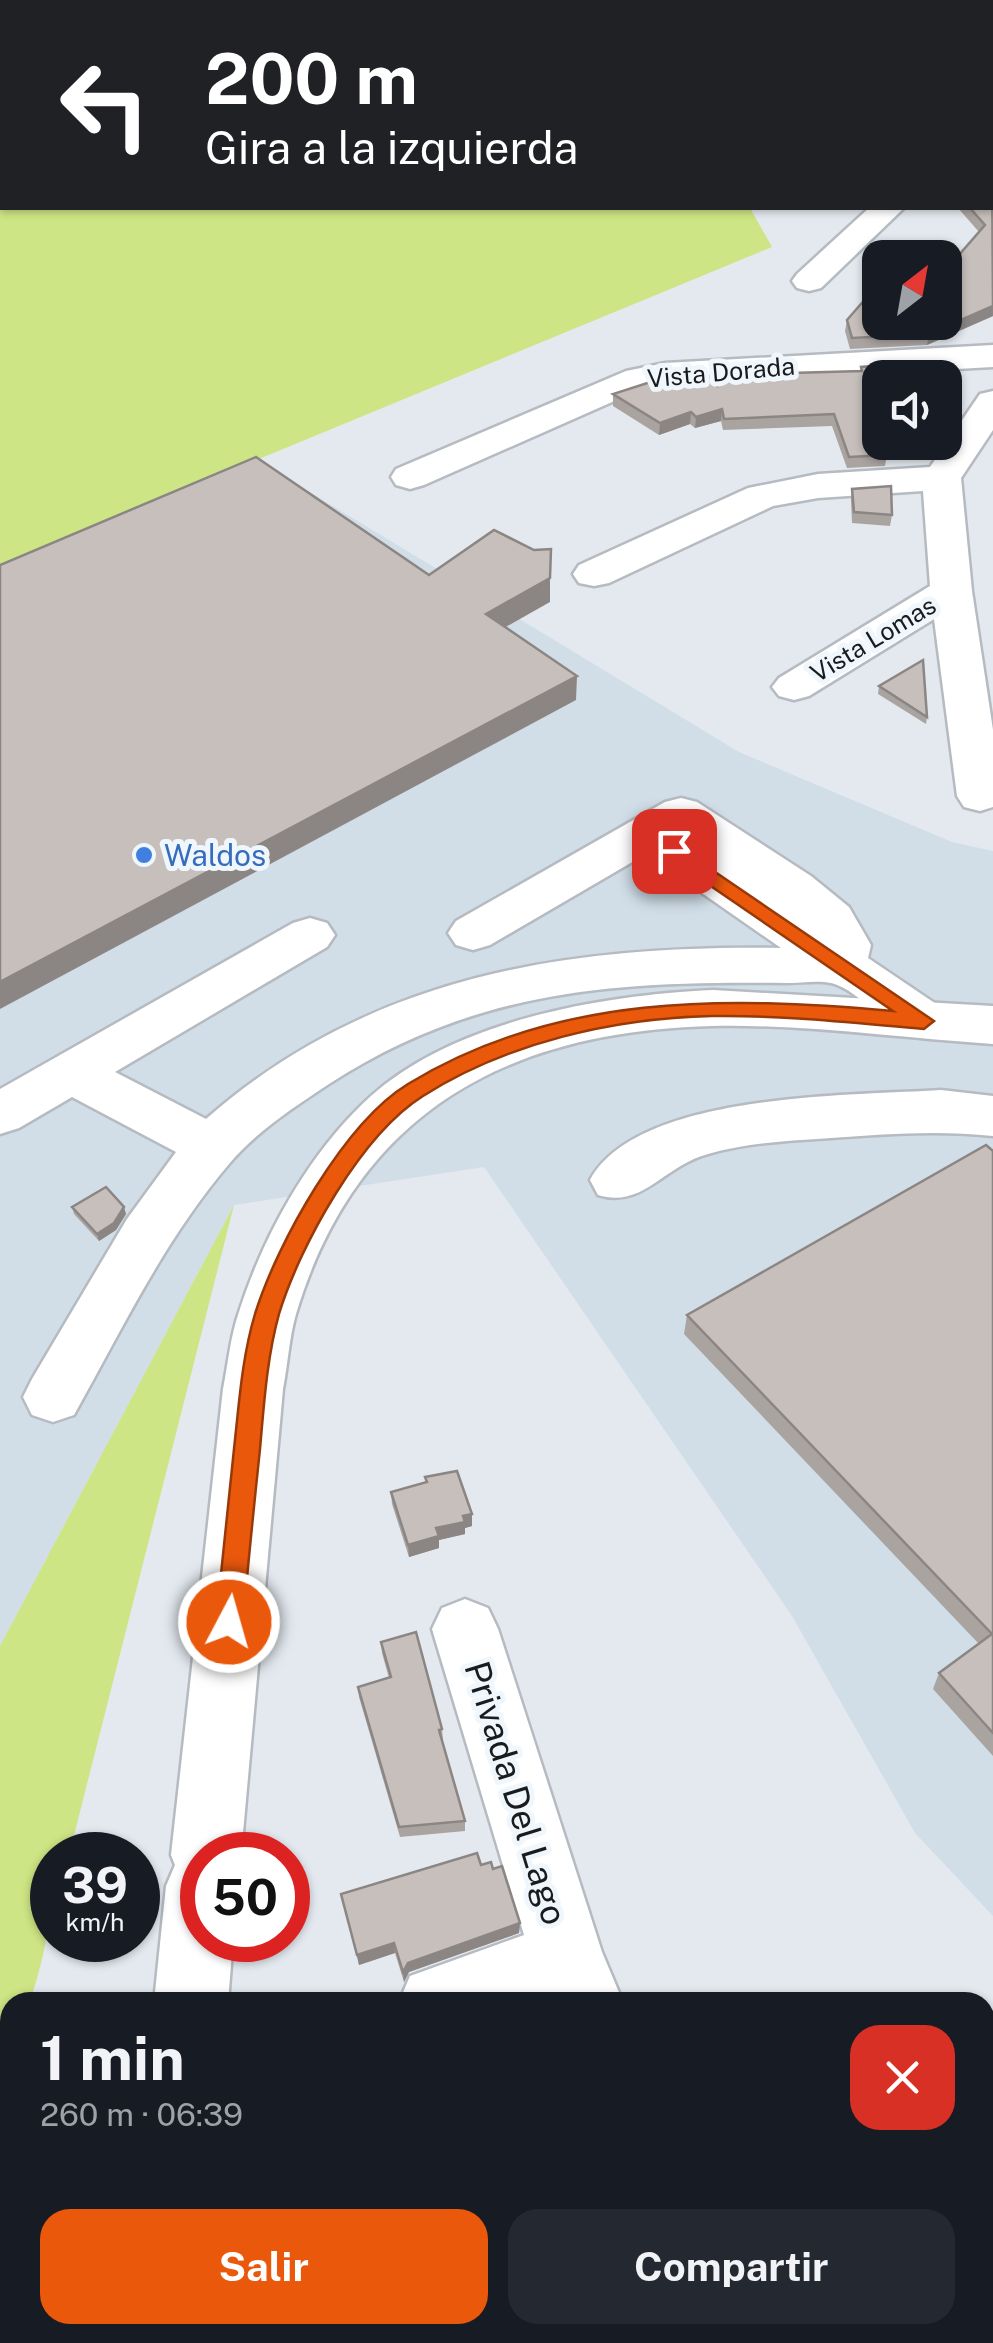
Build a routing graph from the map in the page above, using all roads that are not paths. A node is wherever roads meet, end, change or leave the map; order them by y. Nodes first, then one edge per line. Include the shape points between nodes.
1 (886, 210) edge
2 (809, 281) dead end
3 (993, 356) edge
4 (993, 402) edge
5 (410, 477) dead end
6 (942, 478) junction
7 (594, 574) dead end
8 (952, 590) junction
9 (794, 686) dead end
10 (980, 796) dead end
11 (473, 932) dead end
12 (310, 936) dead end
13 (840, 966) junction
14 (924, 1021) junction
15 (993, 1025) edge
16 (72, 1072) junction
17 (0, 1114) edge
18 (993, 1116) edge
19 (212, 1147) junction
20 (618, 1180) dead end
21 (53, 1397) dead end
22 (465, 1629) dead end
23 (208, 1832) edge
24 (194, 1962) edge
25 (576, 1980) edge
26 (191, 1992) edge
27 (500, 1992) edge

1 - 2 street
3 - 5 street, Vista Dorada via 665,374 626,382
4 - 6 street
6 - 7 street via 762,496
6 - 8 street
8 - 9 street, Vista Lomas
8 - 10 street
11 - 13 street via 647,832
12 - 16 street
13 - 14 street
13 - 19 street via 605,968 489,989 434,1007 311,1068
14 - 15 street
14 - 23 street via 711,1008 594,1021 534,1036 450,1071 412,1092 363,1140 312,1210 266,1316
16 - 17 street
16 - 19 street
18 - 20 street via 942,1110 742,1124 665,1145
19 - 21 street via 162,1216
22 - 25 street, Privada Del Lago
24 - 26 street
25 - 27 street, Privada Del Lago

